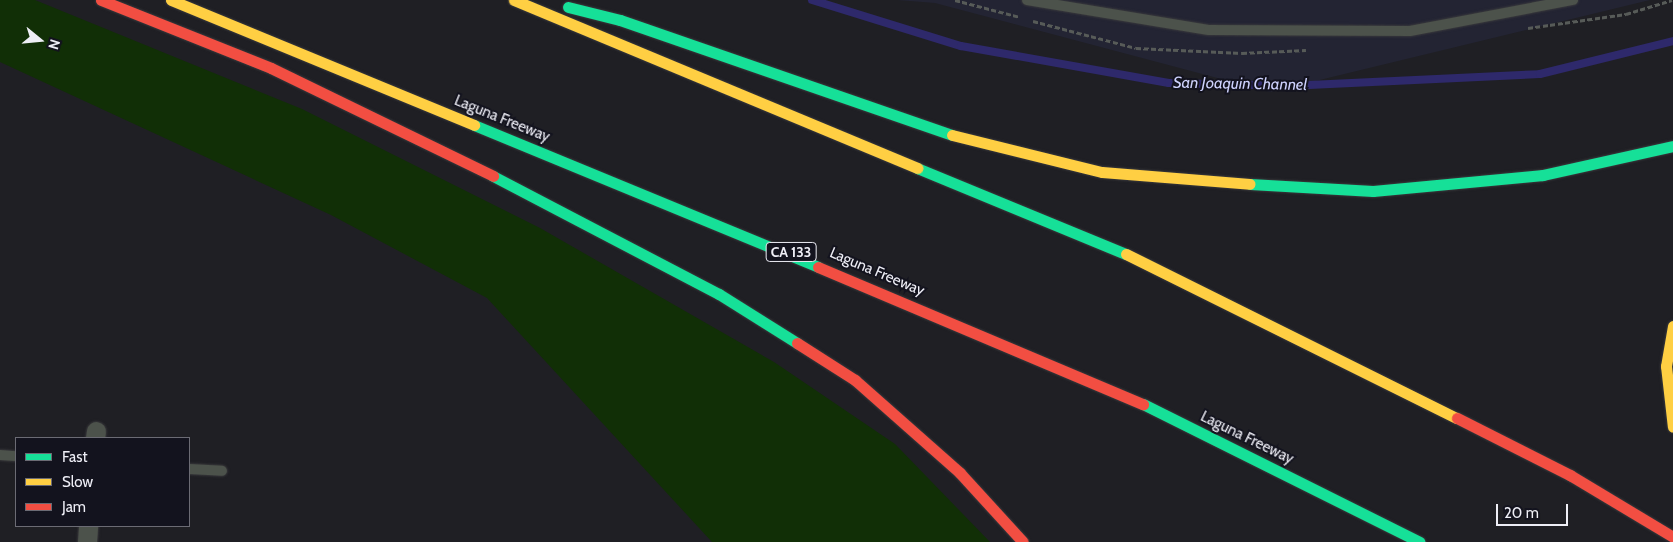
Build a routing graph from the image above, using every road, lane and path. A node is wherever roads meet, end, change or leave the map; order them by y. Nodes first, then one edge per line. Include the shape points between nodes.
1 (101, 0) edge
2 (171, 0) edge
3 (514, 0) edge
4 (536, 0) edge
5 (1027, 0) edge
6 (1573, 0) edge
7 (1673, 146) edge
8 (1673, 326) edge
9 (1673, 427) edge
10 (0, 455) edge
11 (15, 456) edge
12 (190, 469) edge
13 (222, 471) dead end
14 (88, 527) edge
15 (1673, 538) edge
16 (87, 542) edge
17 (1022, 542) edge
18 (1420, 542) edge

1 - 17 highway via 271,68 516,187 719,294 862,386 960,473
2 - 18 highway, Laguna Freeway / CA 133 via 1100,383
3 - 15 highway via 1159,268 1570,475
4 - 7 highway via 620,20 979,144 1102,172 1305,191 1373,191 1543,175
5 - 6 lane via 1209,30 1410,31
8 - 9 highway via 1666,366
10 - 11 lane
12 - 13 lane
14 - 16 street

